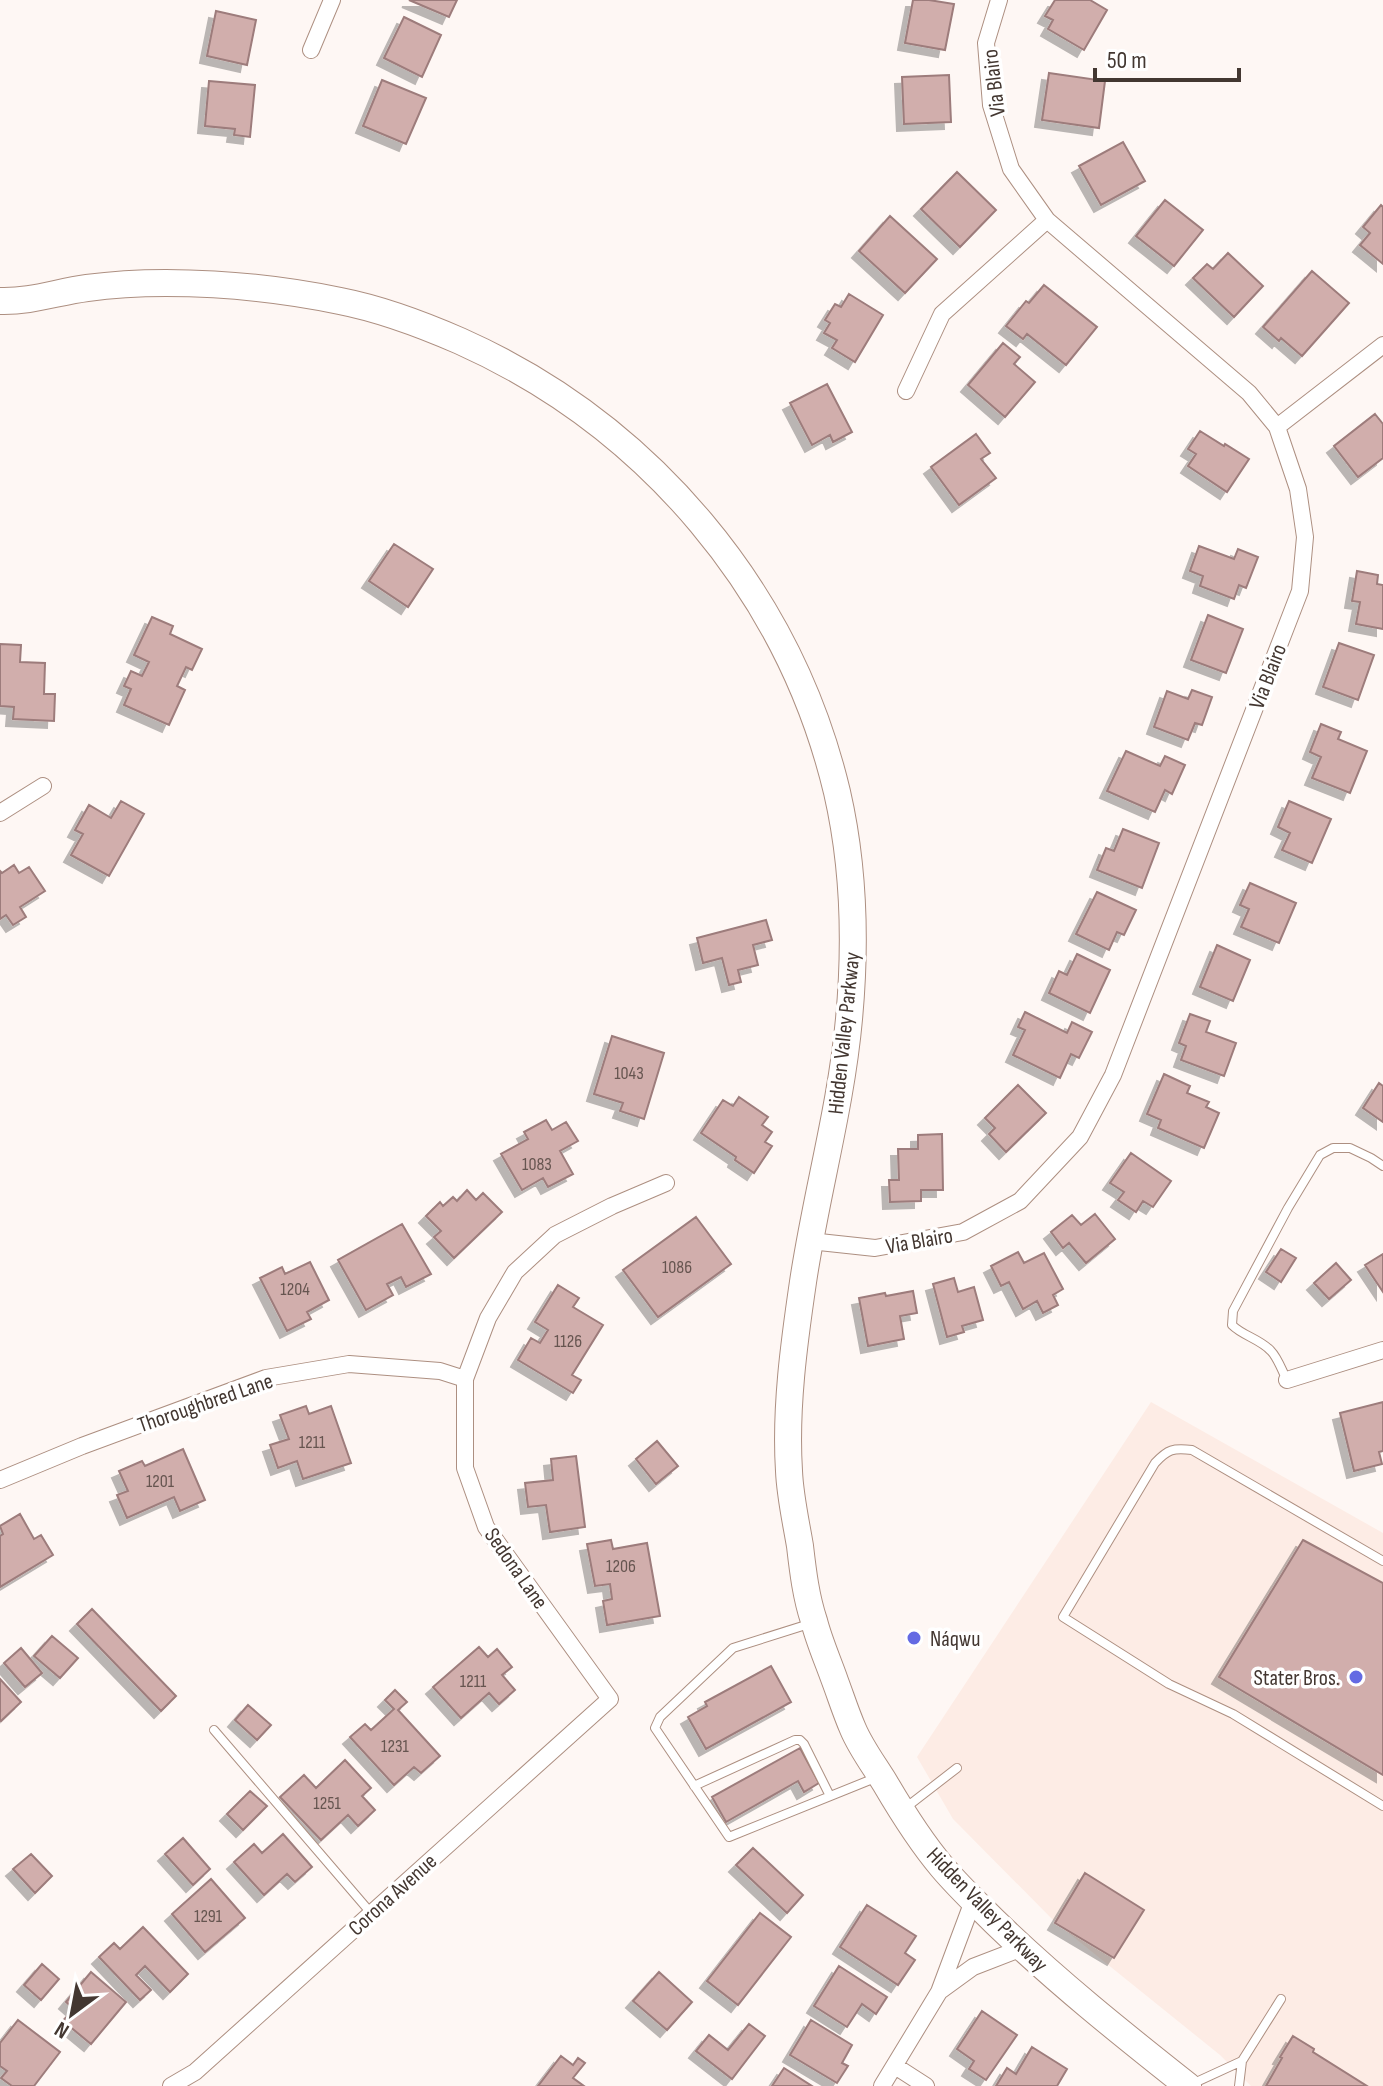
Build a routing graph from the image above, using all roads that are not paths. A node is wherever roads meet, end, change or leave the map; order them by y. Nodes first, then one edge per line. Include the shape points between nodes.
1 (332, 0) edge
2 (999, 0) edge
3 (311, 50) dead end
4 (1047, 220) junction
5 (11, 301) edge
6 (0, 321) edge
7 (1383, 345) edge
8 (906, 391) dead end
9 (1277, 427) junction
10 (43, 786) dead end
11 (0, 813) edge
12 (1383, 1166) edge
13 (666, 1183) dead end
14 (810, 1241) junction
15 (1383, 1350) edge
16 (465, 1379) junction
17 (1287, 1380) joint
18 (0, 1480) edge
19 (1383, 1561) edge
20 (814, 1623) junction
21 (610, 1699) joint
22 (214, 1730) dead end
23 (957, 1768) dead end
24 (880, 1776) junction
25 (694, 1786) junction
26 (830, 1796) junction
27 (1383, 1806) edge
28 (902, 1811) junction
29 (973, 1901) junction
30 (371, 1913) junction
31 (1022, 1948) junction
32 (939, 1992) junction
33 (1281, 1999) dead end
34 (1242, 2061) junction
35 (895, 2066) junction
36 (171, 2086) edge
37 (882, 2086) edge
38 (926, 2086) edge
39 (1188, 2086) edge
40 (1239, 2086) edge

1 - 3 street
2 - 4 street, Via Blairo via 986,43 991,105 1011,169
4 - 8 street via 942,314
4 - 9 street, Via Blairo via 1249,393
5 - 6 main road, Hidden Valley Parkway
5 - 14 main road, Hidden Valley Parkway via 88,288 169,283 247,287 342,301 420,324 493,356 610,432 666,482 718,542 761,606 813,715 837,793 850,870 849,1024
7 - 9 street
9 - 14 street, Via Blairo via 1298,489 1305,537 1300,591 1113,1075 1080,1137 1020,1201 963,1232 875,1248
10 - 11 street
12 - 17 lane via 1350,1148 1320,1155 1233,1311 1232,1325 1272,1351
13 - 16 street, Sedona Lane via 555,1235 515,1272 488,1318
14 - 20 main road, Hidden Valley Parkway via 789,1411 789,1473
15 - 17 street
16 - 18 street, Thoroughbred Lane via 440,1371 349,1364 266,1378
16 - 21 street, Sedona Lane via 465,1468 486,1527
19 - 27 lane via 1192,1450 1167,1451 1063,1617
20 - 24 main road, Hidden Valley Parkway via 854,1733
20 - 25 lane via 733,1648 660,1717 655,1728
21 - 30 street, Corona Avenue
22 - 30 lane
23 - 28 lane
24 - 26 lane
24 - 28 main road, Hidden Valley Parkway
25 - 26 lane via 729,1837
25 - 26 lane via 800,1740
28 - 29 main road, Hidden Valley Parkway
29 - 31 main road, Hidden Valley Parkway
29 - 32 street
30 - 36 street, Corona Avenue via 195,2072
31 - 32 street via 973,1967
31 - 39 main road, Hidden Valley Parkway
32 - 35 street
33 - 34 lane
34 - 39 lane
34 - 40 lane
35 - 37 street
35 - 38 street

